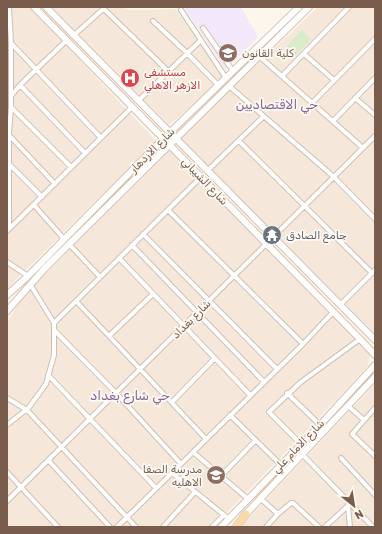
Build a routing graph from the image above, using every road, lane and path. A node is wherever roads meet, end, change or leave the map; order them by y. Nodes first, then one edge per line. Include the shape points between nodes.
1 (9, 7) edge
2 (34, 7) edge
3 (299, 7) edge
4 (309, 7) edge
5 (349, 7) edge
6 (47, 8) edge
7 (181, 10) dead end
8 (43, 16) junction
9 (153, 21) dead end
10 (285, 21) junction
11 (290, 26) junction
12 (204, 28) dead end
13 (74, 35) junction
14 (375, 39) edge
15 (67, 40) junction
16 (201, 40) junction
17 (11, 43) junction
18 (187, 53) junction
19 (304, 54) junction
20 (259, 56) junction
21 (36, 70) junction
22 (233, 71) junction
23 (169, 72) junction
24 (282, 76) junction
25 (226, 78) junction
26 (375, 78) edge
27 (334, 80) junction
28 (20, 85) junction
29 (218, 85) junction
30 (229, 86) junction
31 (10, 96) junction
32 (355, 98) junction
33 (138, 101) junction
34 (312, 103) junction
35 (10, 107) junction
36 (132, 107) junction
37 (375, 115) edge
38 (264, 116) junction
39 (333, 121) junction
40 (170, 133) junction
41 (8, 134) edge
42 (100, 138) junction
43 (176, 138) junction
44 (164, 139) junction
45 (374, 139) edge
46 (239, 141) junction
47 (169, 145) junction
48 (363, 148) junction
49 (85, 153) junction
50 (9, 164) junction
51 (71, 168) junction
52 (207, 171) junction
53 (201, 177) junction
54 (334, 177) junction
55 (55, 184) junction
56 (42, 197) junction
57 (34, 205) junction
58 (304, 206) junction
59 (168, 210) junction
60 (82, 219) junction
61 (375, 219) edge
62 (88, 225) junction
63 (8, 230) edge
64 (143, 234) junction
65 (274, 238) junction
66 (64, 239) junction
67 (69, 244) junction
68 (267, 244) junction
69 (132, 245) junction
70 (118, 258) junction
71 (7, 262) edge
72 (373, 271) edge
73 (28, 276) junction
74 (234, 276) junction
75 (100, 277) junction
76 (30, 284) junction
77 (153, 294) junction
78 (7, 295) edge
79 (76, 301) junction
80 (209, 301) junction
81 (340, 305) junction
82 (7, 311) edge
83 (333, 312) junction
84 (196, 314) junction
85 (54, 322) junction
86 (184, 326) junction
87 (54, 330) junction
88 (374, 335) edge
89 (109, 336) junction
90 (360, 339) junction
91 (303, 344) junction
92 (375, 355) edge
93 (215, 358) junction
94 (375, 365) edge
95 (141, 369) junction
96 (277, 369) junction
97 (48, 374) junction
98 (375, 377) edge
99 (264, 382) junction
100 (116, 393) junction
101 (288, 393) junction
102 (250, 395) junction
103 (7, 398) edge
104 (172, 402) junction
105 (348, 406) junction
106 (375, 408) edge
107 (27, 410) junction
108 (230, 415) junction
109 (90, 419) junction
110 (364, 420) junction
111 (7, 425) edge
112 (320, 425) junction
113 (206, 439) junction
114 (256, 440) junction
115 (301, 444) junction
116 (61, 448) junction
117 (193, 452) junction
118 (302, 454) junction
119 (375, 456) edge
120 (341, 458) dead end
121 (48, 460) junction
122 (181, 464) junction
123 (281, 465) junction
124 (7, 472) edge
125 (172, 472) junction
126 (221, 476) junction
127 (21, 487) junction
128 (156, 488) junction
129 (195, 492) junction
130 (375, 495) edge
131 (248, 499) junction
132 (260, 499) junction
133 (7, 501) edge
134 (349, 504) junction
135 (246, 514) junction
136 (278, 514) junction
137 (127, 517) junction
138 (226, 517) junction
139 (58, 527) edge
140 (110, 527) edge
141 (117, 527) edge
142 (136, 527) edge
143 (164, 527) edge
144 (212, 527) edge
145 (221, 527) edge
146 (233, 527) edge
147 (236, 527) edge
148 (266, 527) edge
149 (318, 527) edge
150 (325, 527) edge
151 (350, 527) edge
152 (373, 527) edge

1 - 17 street
2 - 8 main road, شارع الشيباني
3 - 10 main road, شارع الازدهار
4 - 11 main road, شارع الازدهار
5 - 19 street
6 - 8 main road
6 - 13 main road, شارع الشيباني
7 - 16 street
8 - 15 main road, شارع الشيباني
9 - 18 street
10 - 11 main road
10 - 22 main road, شارع الازدهار
11 - 20 main road, شارع الازدهار
12 - 22 street
13 - 23 street via 105,10
13 - 33 main road, شارع الشيباني
14 - 27 street
15 - 21 street
15 - 36 main road, شارع الشيباني
16 - 18 street
16 - 25 street
17 - 21 street
17 - 31 street
18 - 23 street
18 - 29 street
19 - 24 street
19 - 27 street
20 - 24 street
20 - 30 main road, شارع الازدهار
21 - 28 street
21 - 42 street
22 - 25 main road, شارع الازدهار
23 - 33 street
24 - 34 street
25 - 29 main road, شارع الازدهار
26 - 32 street
27 - 34 street
28 - 31 street
28 - 49 street
29 - 40 main road, شارع الازدهار
30 - 38 street
30 - 43 main road, شارع الازدهار
31 - 35 street
32 - 37 street
32 - 39 street
33 - 40 main road, شارع الشيباني
34 - 39 street
35 - 41 street
35 - 51 street
36 - 42 street
36 - 44 main road, شارع الشيباني
38 - 46 street
38 - 54 street
39 - 48 street
40 - 43 main road, شارع الشيباني
40 - 44 main road, شارع الازدهار
41 - 50 street
41 - 55 street
42 - 49 street
43 - 47 main road, شارع الازدهار
43 - 52 main road, شارع الشيباني
44 - 47 main road, شارع الشيباني
44 - 60 main road, شارع الازدهار
45 - 48 street, شارع بغداد
46 - 52 street
46 - 58 street
47 - 53 main road, شارع الشيباني
47 - 62 main road, شارع الازدهار
48 - 54 street, شارع بغداد
49 - 51 street
50 - 56 street
50 - 63 street
51 - 55 street
52 - 65 main road, شارع الشيباني
53 - 59 street
53 - 68 main road, شارع الشيباني
54 - 58 street, شارع بغداد
54 - 61 street
55 - 56 street
56 - 57 street
57 - 63 street
57 - 66 street
58 - 65 street, شارع بغداد
58 - 72 street
59 - 64 street
59 - 74 street
60 - 62 main road
60 - 66 main road, شارع الازدهار
62 - 67 main road, شارع الازدهار
64 - 69 street
64 - 80 street
65 - 68 street, شارع بغداد
65 - 81 main road, شارع الشيباني
66 - 73 main road, شارع الازدهار
67 - 75 street
67 - 76 main road, شارع الازدهار
68 - 74 street, شارع بغداد
68 - 83 main road, شارع الشيباني
69 - 70 street
69 - 84 street
70 - 75 street
70 - 77 street
71 - 73 street
72 - 81 street
73 - 78 main road, شارع الازدهار
74 - 80 street, شارع بغداد
74 - 91 street
75 - 79 street
76 - 82 main road, شارع الازدهار
76 - 85 street
77 - 86 street
77 - 89 street
79 - 85 street
79 - 89 street
80 - 84 street, شارع بغداد
80 - 96 street
81 - 88 main road, شارع الشيباني
83 - 90 main road, شارع الشيباني
83 - 91 street
84 - 86 street, شارع بغداد
84 - 99 street
85 - 87 street
86 - 93 street
86 - 95 street, شارع بغداد
87 - 97 street via 54,355
87 - 100 street
89 - 95 street
90 - 92 main road, شارع الشيباني
90 - 101 street
91 - 96 street
93 - 102 street
93 - 104 street
94 - 112 main road, شارع الامام علي
95 - 100 street, شارع بغداد
95 - 104 street
96 - 99 street
97 - 107 street via 46,384
97 - 109 street
98 - 105 main road, شارع الامام علي
99 - 102 street
100 - 109 street, شارع بغداد
100 - 122 street
101 - 112 street
101 - 115 street via 269,412
102 - 108 street
103 - 107 street
104 - 113 street
105 - 110 street
105 - 118 main road, شارع الامام علي
106 - 110 street
107 - 111 street
107 - 116 street
108 - 113 street
108 - 114 street
109 - 116 street, شارع بغداد
109 - 128 street
110 - 119 street via 352,434
112 - 115 main road, شارع الامام علي
113 - 117 street
114 - 123 street
114 - 126 street
115 - 123 main road, شارع الامام علي
116 - 121 street, شارع بغداد
116 - 137 street
117 - 122 street
117 - 126 street
118 - 132 main road, شارع الامام علي
118 - 134 street
120 - 130 street
121 - 127 street, شارع بغداد
121 - 140 street
122 - 125 street
123 - 131 main road, شارع الامام علي
124 - 127 street
125 - 128 street
125 - 129 street
126 - 131 street
127 - 133 street, شارع بغداد
127 - 139 street
128 - 137 street
129 - 138 street
129 - 143 street
131 - 138 main road, شارع الامام علي
132 - 135 main road, شارع الامام علي
132 - 136 street
134 - 150 street
134 - 151 street
134 - 152 street
135 - 146 main road, شارع الامام علي
135 - 147 main road, شارع الامام علي
136 - 148 street
136 - 149 street via 291,502
137 - 141 street
137 - 142 street
138 - 144 street
138 - 145 main road, شارع الامام علي

